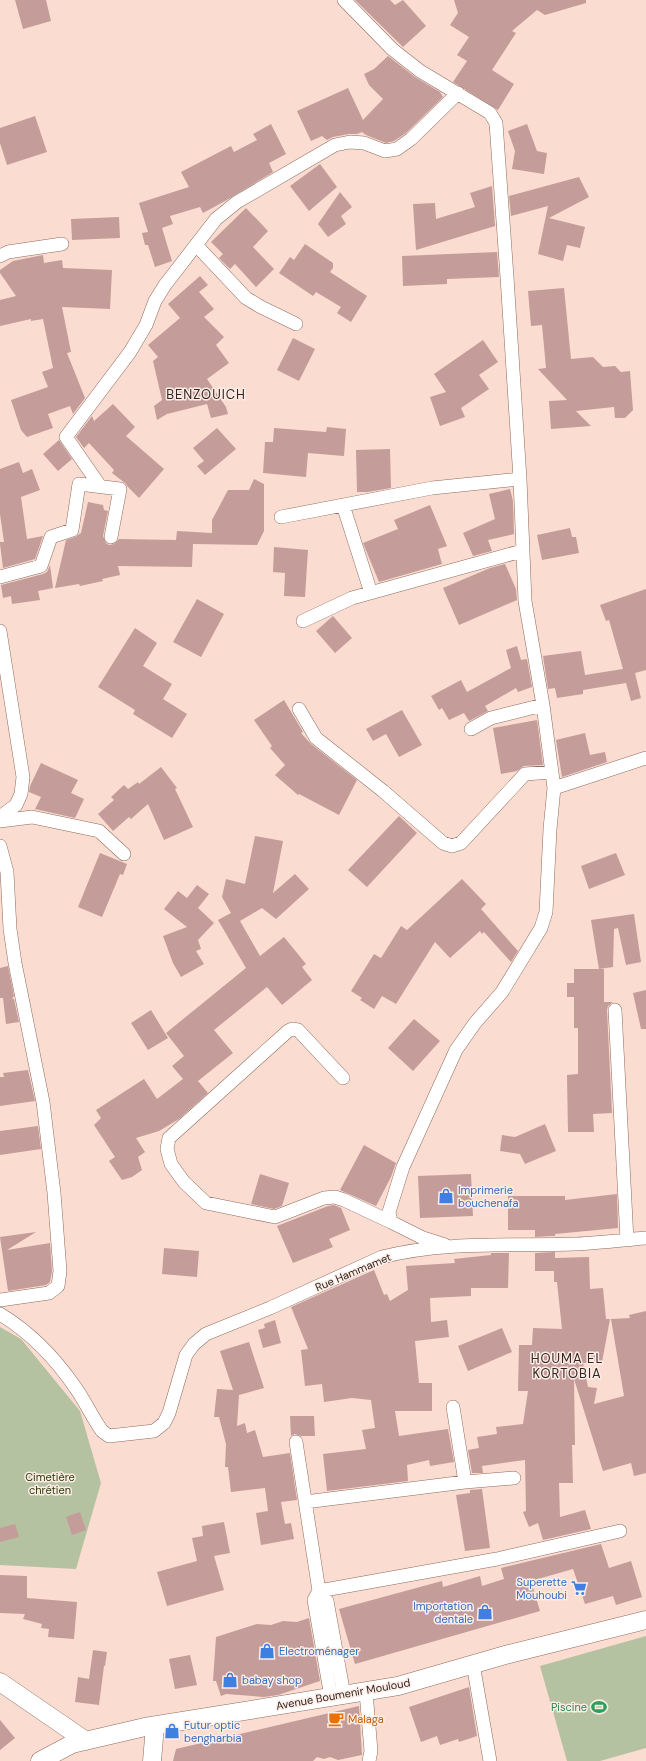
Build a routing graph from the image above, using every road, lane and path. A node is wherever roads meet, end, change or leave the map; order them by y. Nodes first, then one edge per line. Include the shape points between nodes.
1 (344, 0) edge
2 (458, 93) junction
3 (62, 244) dead end
4 (196, 245) junction
5 (0, 256) edge
6 (296, 324) dead end
7 (520, 479) junction
8 (100, 486) junction
9 (343, 505) junction
10 (281, 517) dead end
11 (111, 537) dead end
12 (522, 551) junction
13 (0, 577) edge
14 (371, 594) junction
15 (303, 621) dead end
16 (0, 630) edge
17 (544, 705) junction
18 (299, 708) dead end
19 (471, 729) dead end
20 (646, 758) edge
21 (552, 772) junction
22 (554, 788) junction
23 (0, 817) edge
24 (0, 821) edge
25 (0, 846) edge
26 (124, 854) dead end
27 (615, 1010) dead end
28 (343, 1078) dead end
29 (391, 1222) junction
30 (646, 1238) edge
31 (627, 1240) junction
32 (450, 1247) junction
33 (0, 1300) edge
34 (0, 1314) edge
35 (452, 1407) dead end
36 (296, 1442) dead end
37 (514, 1478) dead end
38 (465, 1482) junction
39 (305, 1502) junction
40 (620, 1532) dead end
41 (319, 1591) junction
42 (646, 1620) edge
43 (473, 1664) junction
44 (0, 1682) edge
45 (366, 1692) junction
46 (338, 1696) junction
47 (155, 1726) junction
48 (86, 1741) junction
49 (40, 1761) edge
50 (152, 1761) edge
51 (369, 1761) edge
52 (490, 1761) edge

1 - 2 street via 392,49
2 - 4 street via 411,139 397,149 385,151 364,143 350,142 335,145 237,202 216,219
2 - 7 street via 490,113 496,123
3 - 5 street via 8,252
4 - 6 street via 246,298
4 - 8 street via 155,301 146,325 130,352 66,437
7 - 9 street via 432,488
7 - 12 street
8 - 11 street via 120,489
8 - 13 street via 79,484 72,530 51,537 41,566
9 - 10 street
9 - 14 street
12 - 14 street
12 - 17 street via 525,602
14 - 15 street via 352,598
16 - 23 street via 23,777 21,794 16,805
17 - 19 street via 491,718
17 - 21 street
18 - 21 street via 316,738 444,843 452,846 461,843 525,774
20 - 22 street
21 - 22 street
22 - 29 street via 546,912 541,928 502,992 456,1050 403,1167 389,1212
24 - 26 street via 32,818 99,831
25 - 33 street via 7,872 10,929 15,963 43,1102 60,1271 58,1286 49,1293
27 - 31 street
28 - 29 street via 298,1030 288,1031 169,1138 167,1149 171,1164 184,1182 206,1203 274,1217 324,1198 335,1197
29 - 32 street via 423,1238
30 - 31 street, Rue Hammamet
31 - 32 street, Rue Hammamet via 577,1244 477,1244
32 - 34 street, Rue Hammamet via 402,1252 382,1257 206,1334 186,1355 169,1413 164,1423 154,1431 109,1436 102,1431 75,1387 40,1346
35 - 38 street
36 - 39 street
37 - 38 street
38 - 39 street
39 - 41 street
40 - 41 street via 497,1559
41 - 46 street via 314,1600
42 - 43 main road, Avenue Boumenir Mouloud
43 - 45 main road, Avenue Boumenir Mouloud via 398,1686
43 - 52 street
44 - 48 main road
45 - 46 main road, Avenue Boumenir Mouloud
45 - 51 street via 371,1751
46 - 47 main road, Avenue Boumenir Mouloud
47 - 48 main road, Avenue Boumenir Mouloud
47 - 50 main road
48 - 49 main road, Avenue Boumenir Mouloud via 72,1744

